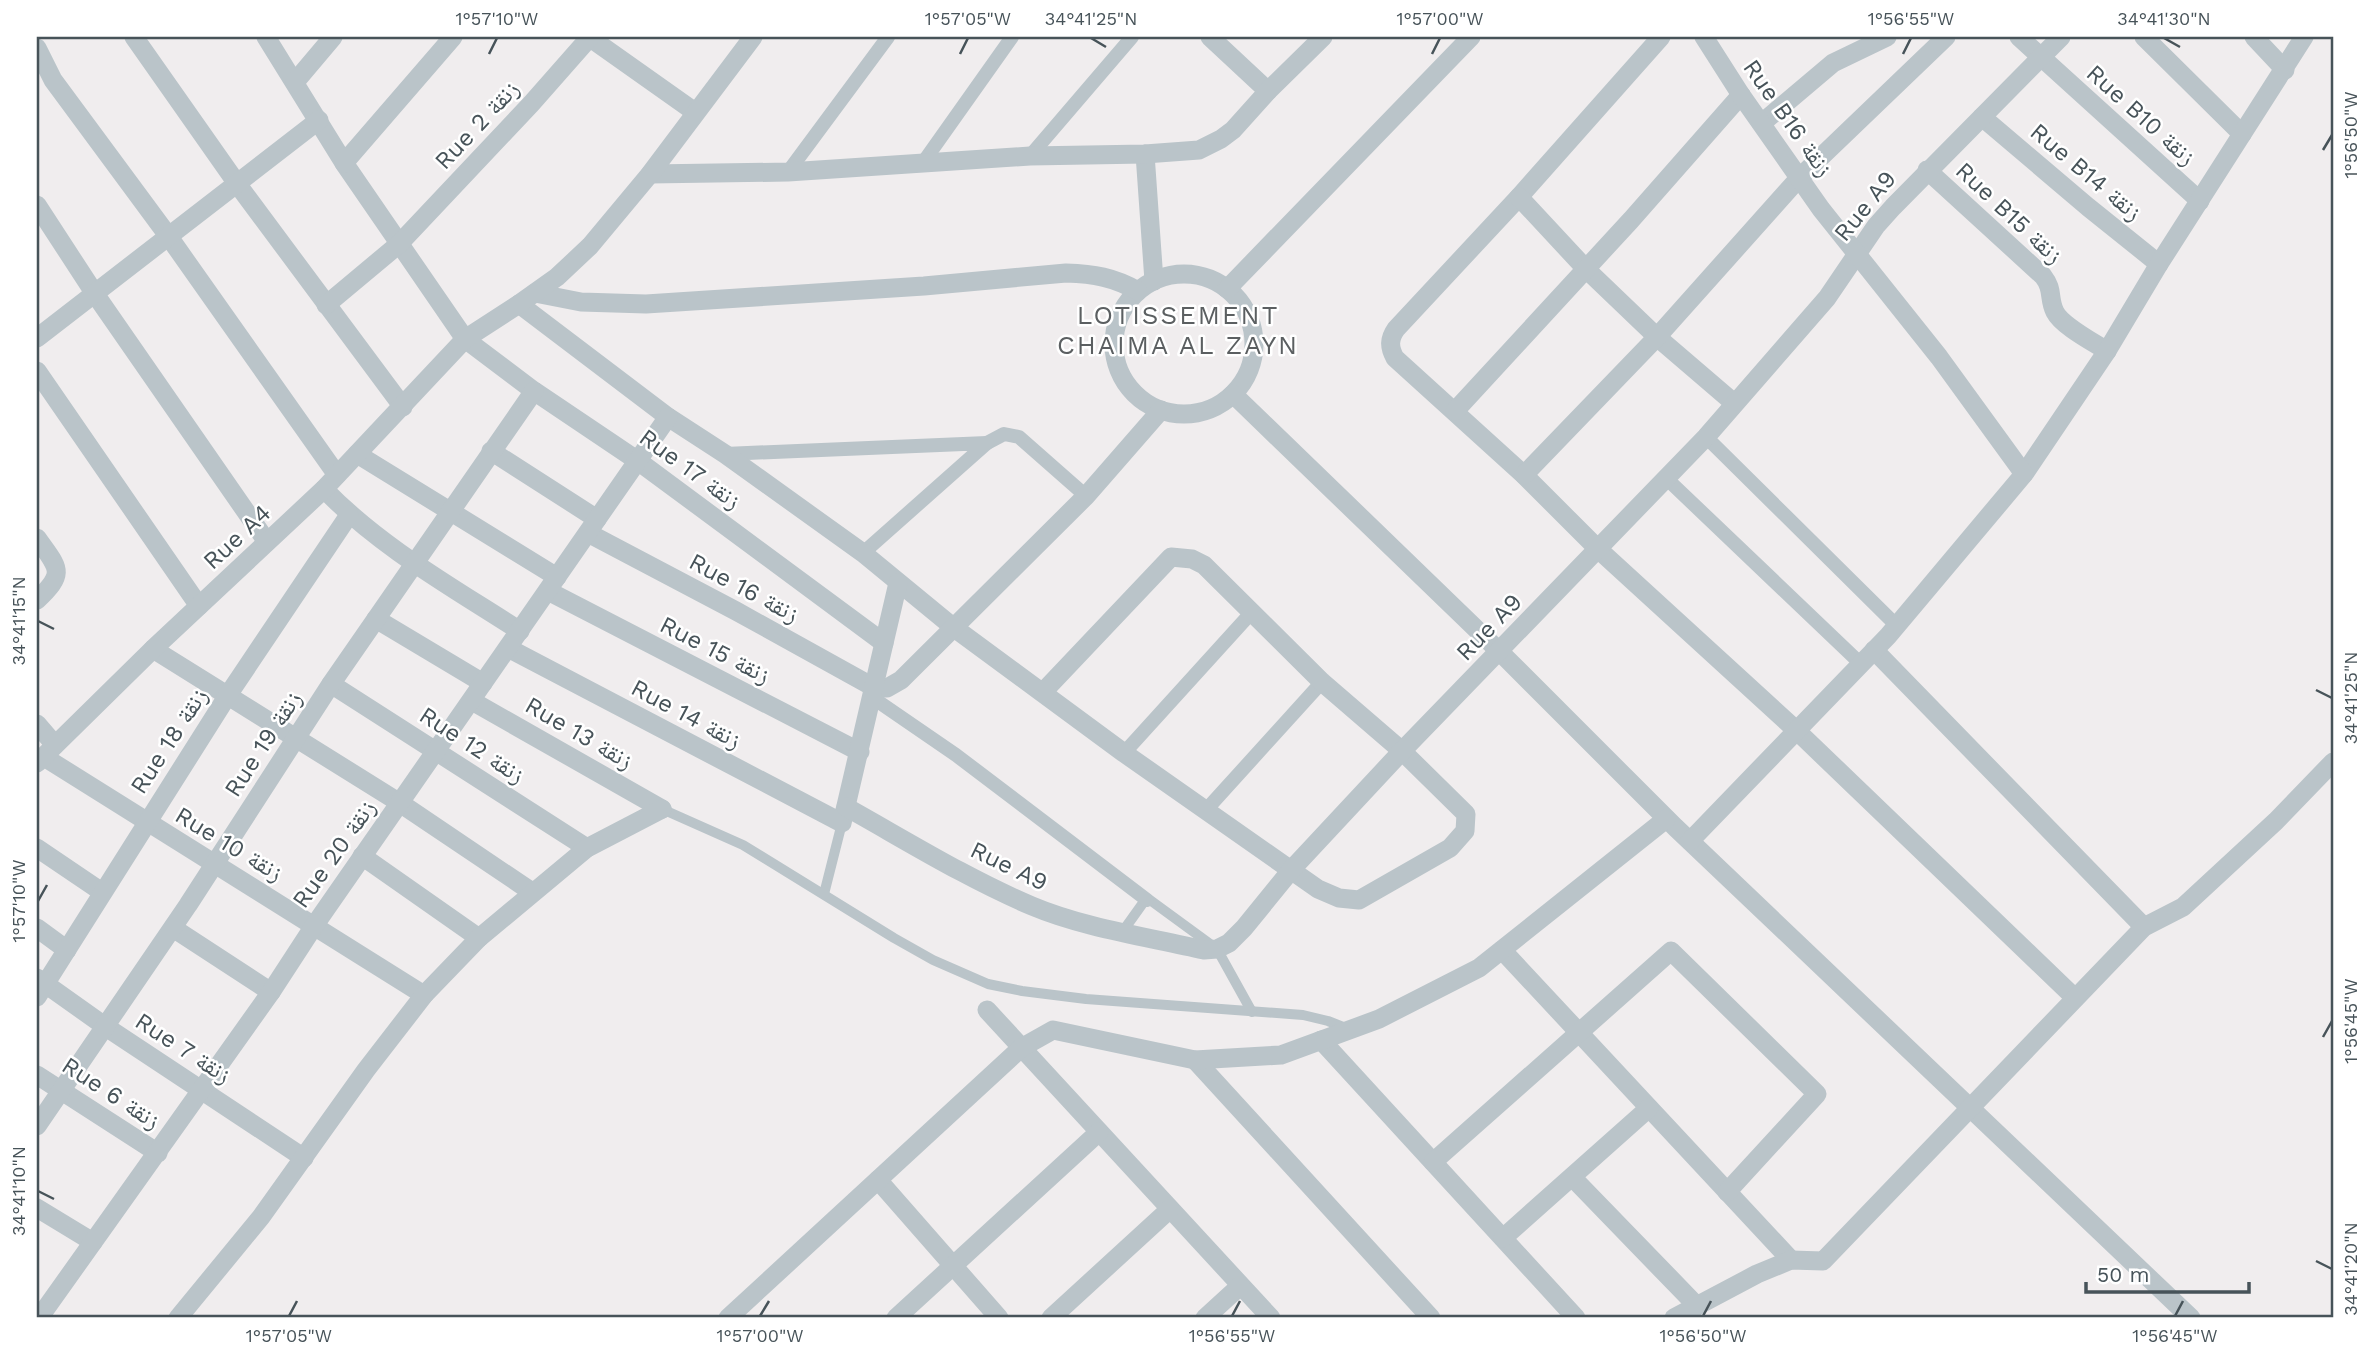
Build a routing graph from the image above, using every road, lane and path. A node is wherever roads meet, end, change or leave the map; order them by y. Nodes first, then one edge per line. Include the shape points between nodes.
1 (134, 37) edge
2 (265, 37) edge
3 (333, 37) edge
4 (453, 37) edge
5 (589, 37) edge
6 (753, 37) edge
7 (888, 37) edge
8 (1012, 37) edge
9 (1132, 37) edge
10 (1210, 37) edge
11 (1323, 37) edge
12 (1471, 37) edge
13 (1661, 37) edge
14 (1704, 37) edge
15 (1887, 37) edge
16 (1946, 37) edge
17 (2019, 37) edge
18 (2061, 37) edge
19 (2144, 37) edge
20 (2255, 37) edge
21 (2304, 37) edge
22 (37, 48) edge
23 (2040, 57) junction
24 (2285, 70) junction
25 (295, 82) junction
26 (1268, 91) junction
27 (1741, 95) junction
28 (695, 112) junction
29 (1982, 117) junction
30 (319, 120) junction
31 (1762, 124) junction
32 (2242, 134) junction
33 (1145, 154) junction
34 (1030, 156) junction
35 (344, 163) junction
36 (922, 164) junction
37 (1927, 170) junction
38 (788, 172) junction
39 (650, 174) junction
40 (1799, 178) junction
41 (238, 185) junction
42 (1519, 197) junction
43 (2200, 201) junction
44 (37, 205) edge
45 (169, 237) junction
46 (399, 244) junction
47 (1857, 254) junction
48 (2159, 264) junction
49 (1586, 270) junction
50 (1146, 286) junction
51 (1227, 289) junction
52 (95, 294) junction
53 (527, 299) junction
54 (326, 305) junction
55 (1657, 337) junction
56 (37, 338) edge
57 (465, 339) junction
58 (2107, 351) junction
59 (37, 372) edge
60 (534, 391) junction
61 (1233, 394) junction
62 (1734, 403) junction
63 (403, 407) junction
64 (1161, 410) junction
65 (1455, 411) junction
66 (668, 417) junction
67 (1706, 438) junction
68 (987, 443) junction
69 (491, 451) junction
70 (357, 454) junction
71 (725, 454) junction
72 (638, 461) junction
73 (2024, 474) junction
74 (1524, 475) junction
75 (1667, 479) junction
76 (330, 482) junction
77 (1086, 496) junction
78 (450, 512) junction
79 (349, 515) junction
80 (593, 526) junction
81 (37, 538) edge
82 (267, 542) junction
83 (1598, 549) junction
84 (863, 553) junction
85 (414, 563) junction
86 (898, 583) junction
87 (552, 584) junction
88 (37, 600) edge
89 (200, 606) junction
90 (1252, 612) junction
91 (376, 619) junction
92 (1896, 625) junction
93 (953, 627) junction
94 (520, 631) junction
95 (884, 643) junction
96 (508, 648) junction
97 (153, 649) junction
98 (1500, 652) junction
99 (1867, 657) junction
100 (1322, 682) junction
101 (483, 683) junction
102 (331, 684) junction
103 (1043, 692) junction
104 (874, 693) junction
105 (228, 695) junction
106 (472, 701) junction
107 (37, 724) edge
108 (1796, 730) junction
109 (296, 739) junction
110 (436, 751) junction
111 (1402, 751) junction
112 (860, 752) junction
113 (1124, 753) junction
114 (45, 755) edge
115 (2333, 762) edge
116 (400, 803) junction
117 (662, 809) junction
118 (1206, 810) junction
119 (844, 815) junction
120 (1666, 818) junction
121 (146, 823) junction
122 (1690, 841) junction
123 (37, 848) edge
124 (587, 848) junction
125 (362, 856) junction
126 (216, 863) junction
127 (1292, 869) junction
128 (103, 892) junction
129 (532, 892) junction
130 (824, 894) junction
131 (1147, 900) junction
132 (314, 926) junction
133 (2144, 927) junction
134 (37, 928) edge
135 (173, 928) junction
136 (1123, 931) junction
137 (479, 938) junction
138 (1217, 949) junction
139 (67, 950) junction
140 (1502, 950) junction
141 (40, 986) edge
142 (271, 992) junction
143 (424, 995) junction
144 (2074, 998) junction
145 (987, 1010) dead end
146 (1252, 1012) junction
147 (106, 1027) junction
148 (1349, 1030) junction
149 (1579, 1033) junction
150 (1321, 1040) junction
151 (1021, 1048) junction
152 (1195, 1060) junction
153 (37, 1075) edge
154 (61, 1090) junction
155 (202, 1090) junction
156 (1649, 1108) junction
157 (1970, 1109) junction
158 (37, 1126) edge
159 (1099, 1132) junction
160 (158, 1153) junction
161 (304, 1157) junction
162 (1433, 1162) junction
163 (1572, 1177) junction
164 (878, 1180) junction
165 (1727, 1192) junction
166 (37, 1208) edge
167 (1170, 1209) junction
168 (1503, 1238) junction
169 (93, 1242) junction
170 (1791, 1261) junction
171 (953, 1266) junction
172 (1240, 1286) junction
173 (1697, 1306) junction
174 (733, 1317) edge
175 (39, 1318) edge
176 (178, 1318) edge
177 (896, 1318) edge
178 (999, 1318) edge
179 (1051, 1318) edge
180 (1205, 1318) edge
181 (1271, 1318) edge
182 (1431, 1318) edge
183 (1576, 1318) edge
184 (1674, 1318) edge
185 (2191, 1318) edge

1 - 41 street
2 - 25 street, Rue 17 زنقة
3 - 25 street
4 - 35 street
5 - 28 street
5 - 46 street, Rue 2 زنقة
6 - 28 street, Rue A4
7 - 38 street
8 - 36 street
9 - 34 street
10 - 26 street
11 - 26 street
12 - 51 street
13 - 42 street
14 - 27 street, Rue B16 زنقة
15 - 31 street via 1833,63
16 - 40 street
17 - 23 street, Rue B10 زنقة
18 - 23 street, Rue A9
19 - 32 street
20 - 24 street
21 - 24 street
22 - 45 street via 53,80
23 - 29 street, Rue A9
23 - 43 street, Rue B10 زنقة
24 - 32 street
25 - 30 street, Rue 17 زنقة
26 - 33 street via 1221,139 1199,150
27 - 31 street, Rue B16 زنقة
27 - 49 street
28 - 39 street, Rue A4
29 - 37 street, Rue A9
29 - 48 street, Rue B14 زنقة
30 - 35 street, Rue 17 زنقة
30 - 41 street
31 - 40 street, Rue B16 زنقة
32 - 43 street
33 - 34 street
33 - 50 street
34 - 36 street
35 - 46 street, Rue 17 زنقة
36 - 38 street
37 - 47 street, Rue A9
37 - 58 street, Rue B15 زنقة via 2043,276 2050,285 2056,316
38 - 39 street
39 - 53 street, Rue A4 via 590,246
40 - 47 street, Rue B16 زنقة
40 - 55 street
41 - 45 street
41 - 54 street
42 - 49 street
42 - 65 street via 1391,336 1395,358
43 - 48 street
44 - 52 street
45 - 52 street
45 - 76 street
46 - 54 street, Rue 2 زنقة
46 - 57 street, Rue 17 زنقة
47 - 62 street, Rue A9 via 1827,298
47 - 73 street, Rue B16 زنقة
48 - 58 street
49 - 55 street
49 - 65 street
50 - 51 street via 1172,275 1192,274
50 - 53 street via 1066,273 646,304
50 - 64 street via 1124,307 1116,326 1115,357 1127,386
51 - 61 street via 1243,307 1252,328 1253,352 1247,375
52 - 56 street
52 - 82 street
53 - 57 street, Rue A4
53 - 66 street
54 - 63 street
55 - 62 street
55 - 74 street
57 - 60 street, Rue 17 زنقة
57 - 63 street, Rue A4
58 - 73 street
59 - 89 street
60 - 69 street, Rue 19 زنقة
60 - 72 street, Rue 17 زنقة
61 - 64 street via 1200,412
61 - 98 street
62 - 67 street, Rue A9
63 - 70 street, Rue A4
64 - 77 street
65 - 74 street
66 - 71 street
66 - 72 street, Rue 20 زنقة
67 - 75 street, Rue A9
67 - 92 street
68 - 71 street
68 - 77 street via 1004,434 1019,437
68 - 84 street
69 - 78 street, Rue 19 زنقة
69 - 80 street, Rue 16 زنقة
70 - 76 street, Rue A4
70 - 78 street, Rue 15 زنقة
71 - 84 street
72 - 80 street, Rue 20 زنقة
72 - 95 street, Rue 17 زنقة
73 - 92 street
74 - 83 street
75 - 83 street, Rue A9
75 - 99 street
76 - 79 street
76 - 82 street, Rue A4
77 - 93 street
78 - 85 street, Rue 19 زنقة
78 - 87 street, Rue 15 زنقة
79 - 85 street
79 - 105 street, Rue 18 زنقة
80 - 87 street, Rue 20 زنقة
80 - 104 street, Rue 16 زنقة
81 - 88 street via 57,572 52,586
82 - 89 street, Rue A4
83 - 98 street, Rue A9
83 - 108 street
84 - 86 street
85 - 91 street, Rue 19 زنقة
85 - 94 street
86 - 93 street
86 - 95 street
87 - 94 street, Rue 20 زنقة
87 - 112 street, Rue 15 زنقة
89 - 97 street, Rue A4
90 - 100 street
90 - 103 street via 1204,565 1171,557
90 - 113 street
91 - 101 street
91 - 102 street, Rue 19 زنقة
92 - 99 street
93 - 103 street
93 - 104 street via 901,680
94 - 96 street, Rue 20 زنقة
95 - 104 street
96 - 101 street, Rue 20 زنقة
96 - 119 street, Rue 14 زنقة
97 - 105 street
97 - 114 street, Rue A4
98 - 111 street, Rue A9
98 - 120 street
99 - 108 street
99 - 133 street
100 - 111 street
100 - 118 street
101 - 106 street, Rue 20 زنقة
102 - 109 street, Rue 19 زنقة
102 - 110 street, Rue 12 زنقة
103 - 113 street
104 - 112 street
104 - 131 street
105 - 109 street
105 - 121 street, Rue 18 زنقة
106 - 110 street, Rue 20 زنقة
106 - 117 street, Rue 13 زنقة
107 - 114 street, Rue 10 زنقة
108 - 122 street
108 - 144 street
109 - 116 street
109 - 126 street, Rue 19 زنقة
110 - 116 street, Rue 20 زنقة
110 - 124 street, Rue 12 زنقة
111 - 127 street, Rue A9
111 - 127 street via 1466,814 1460,839 1359,900 1329,894
112 - 119 street
113 - 118 street
114 - 121 street, Rue 10 زنقة
115 - 133 street via 2183,907
116 - 125 street, Rue 20 زنقة
116 - 129 street
117 - 124 street
117 - 130 lane via 743,845
118 - 127 street
119 - 130 lane
119 - 136 street, Rue A9 via 1032,906
120 - 122 street
120 - 140 street
121 - 126 street, Rue 10 زنقة
121 - 128 street, Rue 18 زنقة
122 - 157 street
123 - 128 street
124 - 129 street
125 - 132 street, Rue 20 زنقة
125 - 137 street
126 - 132 street, Rue 10 زنقة
126 - 135 street, Rue 19 زنقة
127 - 138 street, Rue A9 via 1244,928
128 - 139 street, Rue 18 زنقة
129 - 137 street
130 - 146 lane via 933,960 988,984 1086,999
131 - 136 lane
131 - 138 lane
132 - 142 street, Rue 20 زنقة
132 - 143 street, Rue 10 زنقة
133 - 144 street
134 - 139 street
135 - 142 street
135 - 147 street, Rue 19 زنقة
136 - 138 street, Rue A9
137 - 143 street
138 - 146 lane
139 - 141 street, Rue 18 زنقة
140 - 148 street via 1479,968
140 - 149 street
141 - 147 street, Rue 7 زنقة
142 - 155 street, Rue 20 زنقة
143 - 161 street
144 - 157 street
145 - 151 street
146 - 148 lane via 1303,1015
147 - 154 street, Rue 19 زنقة
147 - 155 street, Rue 7 زنقة
148 - 150 street
149 - 156 street
149 - 162 street
149 - 165 street via 1671,951 1817,1094
150 - 152 street via 1282,1055
150 - 162 street
151 - 152 street via 1053,1030
151 - 159 street
151 - 164 street
152 - 182 street
153 - 154 street, Rue 6 زنقة
154 - 158 street, Rue 19 زنقة
154 - 160 street, Rue 6 زنقة
155 - 160 street, Rue 20 زنقة
155 - 161 street, Rue 7 زنقة
156 - 163 street
156 - 165 street
157 - 170 street via 1823,1261
157 - 185 street
159 - 167 street
159 - 171 street
160 - 169 street, Rue 20 زنقة
161 - 176 street
162 - 168 street
163 - 168 street
163 - 173 street
164 - 171 street
164 - 174 street
165 - 170 street
166 - 169 street
167 - 172 street
167 - 179 street
168 - 183 street
169 - 175 street, Rue 20 زنقة
170 - 173 street
171 - 177 street
171 - 178 street
172 - 180 street
172 - 181 street
173 - 184 street

